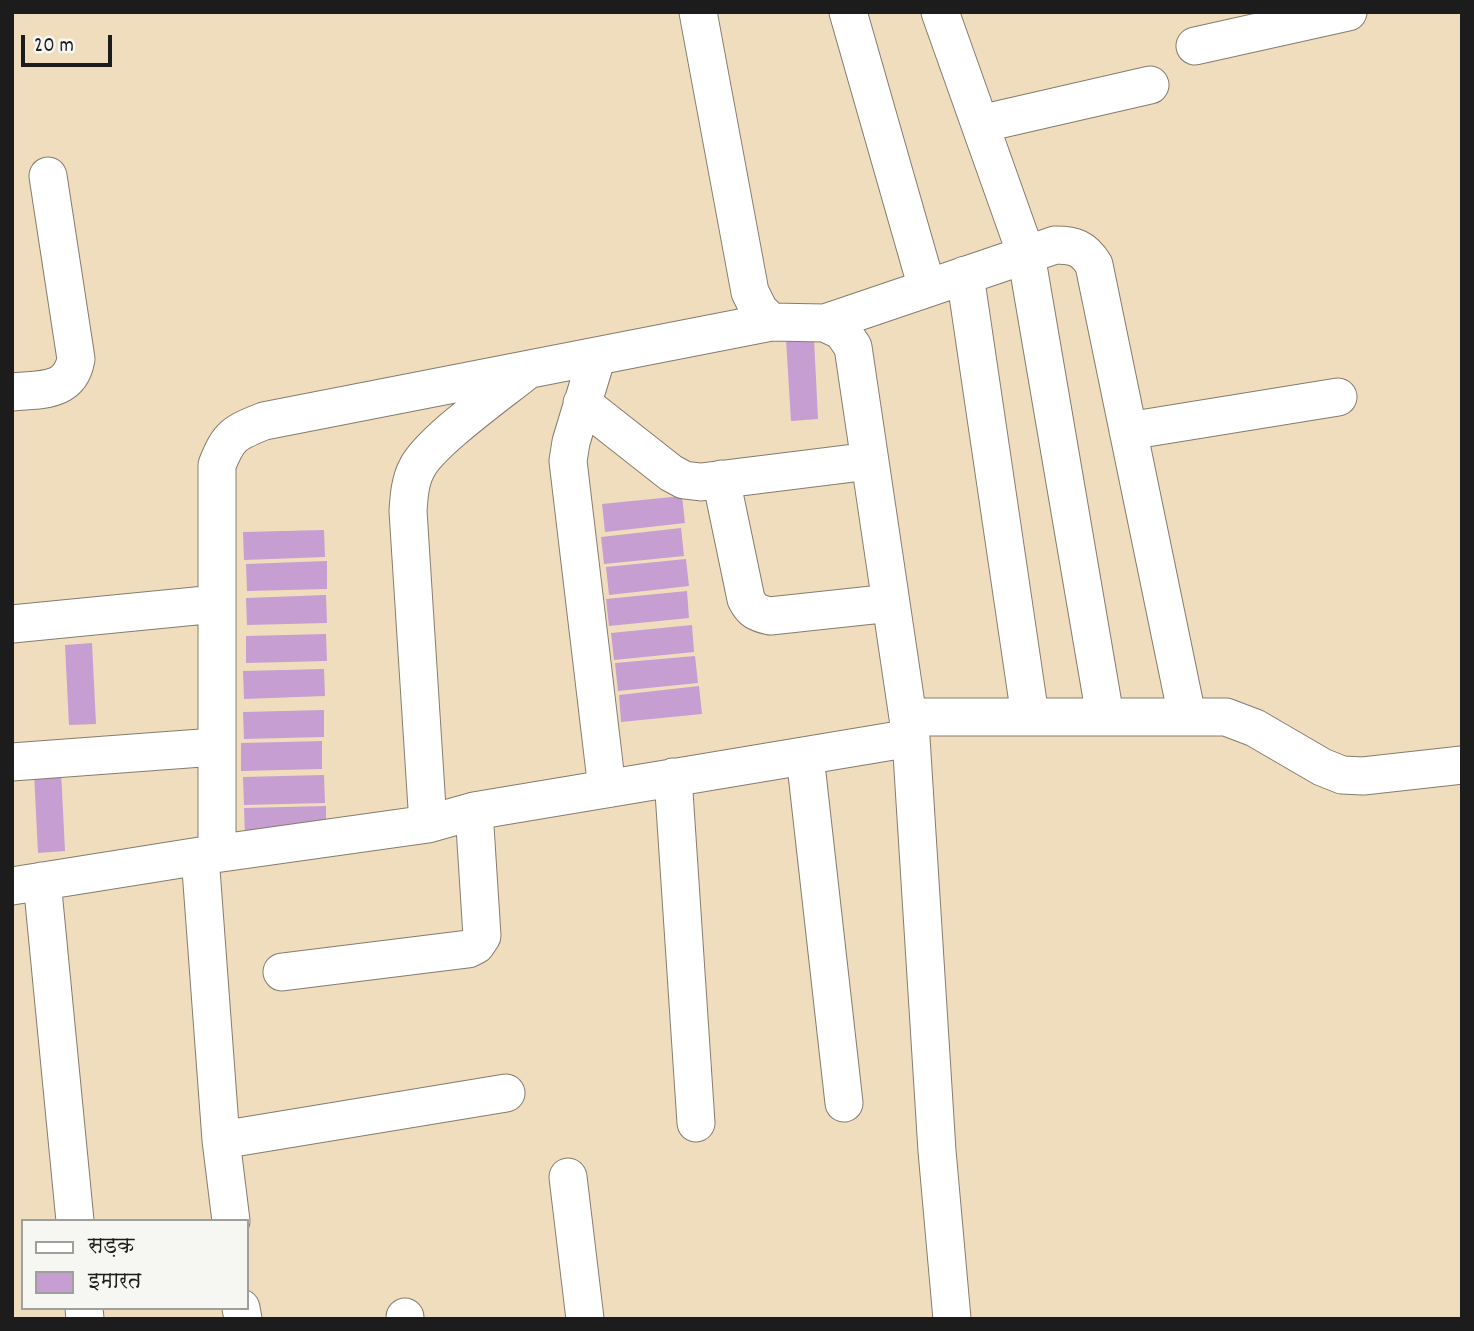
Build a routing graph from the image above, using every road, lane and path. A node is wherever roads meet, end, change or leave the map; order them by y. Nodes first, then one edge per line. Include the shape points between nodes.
1 (699, 12) edge
2 (848, 12) edge
3 (940, 12) edge
4 (1348, 12) edge
5 (1195, 46) dead end
6 (1150, 85) dead end
7 (980, 124) junction
8 (48, 176) dead end
9 (1026, 254) junction
10 (965, 275) junction
11 (927, 288) junction
12 (771, 322) junction
13 (825, 323) junction
14 (597, 356) junction
15 (529, 369) junction
16 (12, 392) edge
17 (1338, 397) dead end
18 (582, 403) junction
19 (1128, 431) junction
20 (870, 461) junction
21 (720, 479) junction
22 (891, 603) junction
23 (216, 604) junction
24 (12, 624) edge
25 (1030, 716) junction
26 (1105, 716) junction
27 (1187, 716) junction
28 (910, 728) junction
29 (215, 747) junction
30 (805, 756) junction
31 (12, 762) edge
32 (1462, 765) edge
33 (673, 778) junction
34 (607, 789) junction
35 (474, 811) junction
36 (428, 824) junction
37 (209, 855) junction
38 (27, 883) edge
39 (282, 972) dead end
40 (506, 1093) dead end
41 (844, 1103) dead end
42 (696, 1123) dead end
43 (221, 1140) junction
44 (568, 1177) dead end
45 (75, 1219) edge
46 (231, 1219) edge
47 (585, 1319) edge
48 (952, 1319) edge

1 - 12 street via 750,292
2 - 11 street
3 - 7 street
4 - 5 street
6 - 7 street
7 - 9 street
8 - 16 street via 76,359 74,374 50,388
9 - 10 street
9 - 19 street via 1055,244 1072,245 1087,253 1094,265
9 - 26 street
10 - 11 street
10 - 25 street
11 - 13 street
12 - 13 street
12 - 14 street
13 - 20 street via 842,331 853,347
14 - 15 street
14 - 18 street
15 - 23 street via 264,421 227,441 216,465
15 - 36 street via 436,445 418,466 410,489
17 - 19 street
18 - 21 street via 671,473 684,480
18 - 34 street via 568,461
19 - 27 street
20 - 21 street
20 - 22 street
21 - 22 street via 746,599 757,614
22 - 28 street
23 - 24 street
23 - 29 street
25 - 26 street
25 - 28 street
26 - 27 street
27 - 32 street via 1226,717 1255,728 1342,775
28 - 30 street
28 - 48 street
29 - 31 street
29 - 37 street
30 - 33 street
30 - 41 street
33 - 34 street
33 - 42 street
34 - 35 street
35 - 36 street
35 - 39 street via 482,936 476,945
36 - 37 street
37 - 38 street
37 - 43 street
38 - 45 street
40 - 43 street
43 - 46 street
44 - 47 street

